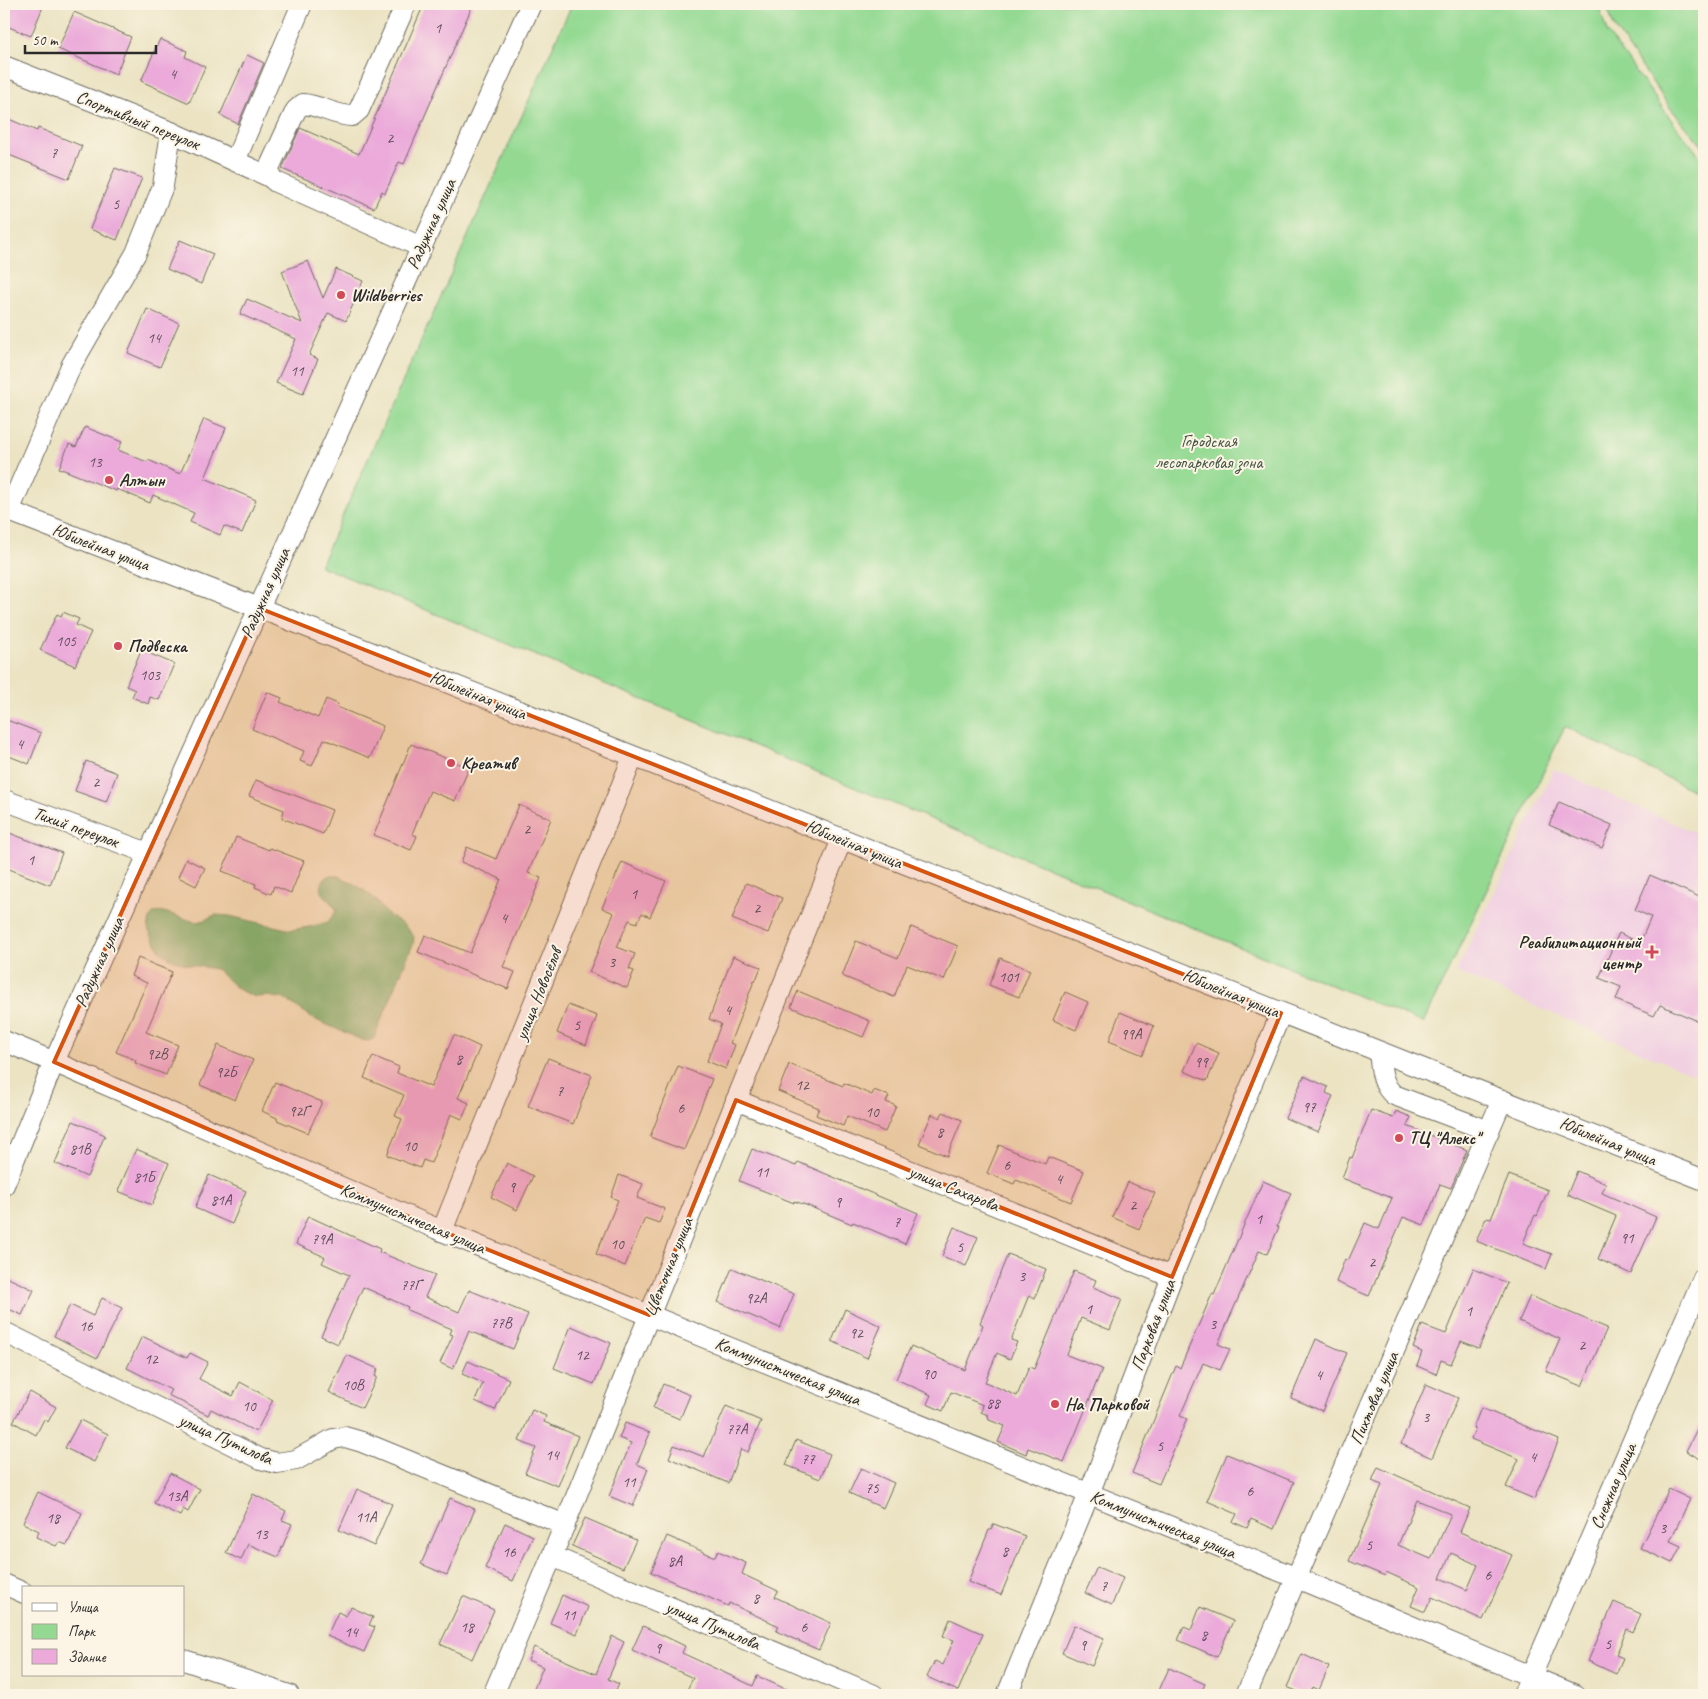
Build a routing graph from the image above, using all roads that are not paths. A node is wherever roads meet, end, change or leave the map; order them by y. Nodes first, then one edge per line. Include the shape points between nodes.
1 (302, 4) edge
2 (406, 4) edge
3 (531, 4) edge
4 (4, 66) edge
5 (172, 132) junction
6 (235, 161) junction
7 (270, 177) junction
8 (421, 247) junction
9 (6, 510) edge
10 (259, 608) junction
11 (633, 757) junction
12 (4, 800) edge
13 (842, 839) junction
14 (148, 853) junction
15 (1281, 1013) junction
16 (4, 1042) edge
17 (1379, 1052) junction
18 (54, 1062) junction
19 (736, 1100) junction
20 (1502, 1100) junction
21 (1488, 1131) junction
22 (1704, 1180) edge
23 (4, 1185) edge
24 (442, 1231) junction
25 (1704, 1276) edge
26 (1172, 1277) junction
27 (649, 1315) junction
28 (4, 1332) edge
29 (1089, 1494) junction
30 (565, 1524) junction
31 (552, 1556) junction
32 (1297, 1578) junction
33 (4, 1584) edge
34 (22, 1592) edge
35 (185, 1660) edge
36 (1531, 1676) junction
37 (289, 1695) edge
38 (493, 1695) edge
39 (874, 1695) edge
40 (1008, 1695) edge
41 (1246, 1695) edge
42 (1523, 1695) edge
43 (1575, 1695) edge

1 - 6 street
2 - 7 street via 359,110 352,116 343,116 312,104 303,104 296,110 269,168
3 - 8 street, Радужная улица
4 - 5 street, Спортивный переулок
5 - 6 street, Спортивный переулок
5 - 9 street via 162,186 136,253 70,366
6 - 7 street, Спортивный переулок
7 - 8 street, Спортивный переулок
8 - 10 street, Радужная улица
9 - 10 street, Юбилейная улица
10 - 11 street, Юбилейная улица
10 - 14 street, Радужная улица
11 - 13 street, Юбилейная улица
11 - 24 street, улица Новосёлов
12 - 14 street, Тихий переулок
13 - 15 street, Юбилейная улица
13 - 19 street, Цветочная улица
14 - 18 street, Радужная улица
15 - 17 street, Юбилейная улица
15 - 26 street, Парковая улица
16 - 18 street, Коммунистическая улица
17 - 20 street, Юбилейная улица
17 - 21 street via 1388,1091
18 - 23 street, Радужная улица
18 - 24 street, Коммунистическая улица
19 - 26 street, улица Сахарова
19 - 27 street, Цветочная улица
20 - 21 street, Пихтовая улица
20 - 22 street, Юбилейная улица
21 - 32 street, Пихтовая улица
24 - 27 street, Коммунистическая улица
25 - 36 street, Снежная улица
26 - 29 street, Парковая улица
27 - 29 street, Коммунистическая улица
27 - 30 street, Цветочная улица
28 - 30 street, улица Путилова via 261,1459 277,1463 296,1460 333,1439 345,1437
29 - 32 street, Коммунистическая улица
29 - 40 street, Парковая улица
30 - 31 street, Цветочная улица
31 - 38 street, Цветочная улица
31 - 39 street, улица Путилова
32 - 36 street, Коммунистическая улица
32 - 41 street, Пихтовая улица
33 - 34 street
35 - 37 street
36 - 42 street, Снежная улица
36 - 43 street, Коммунистическая улица

